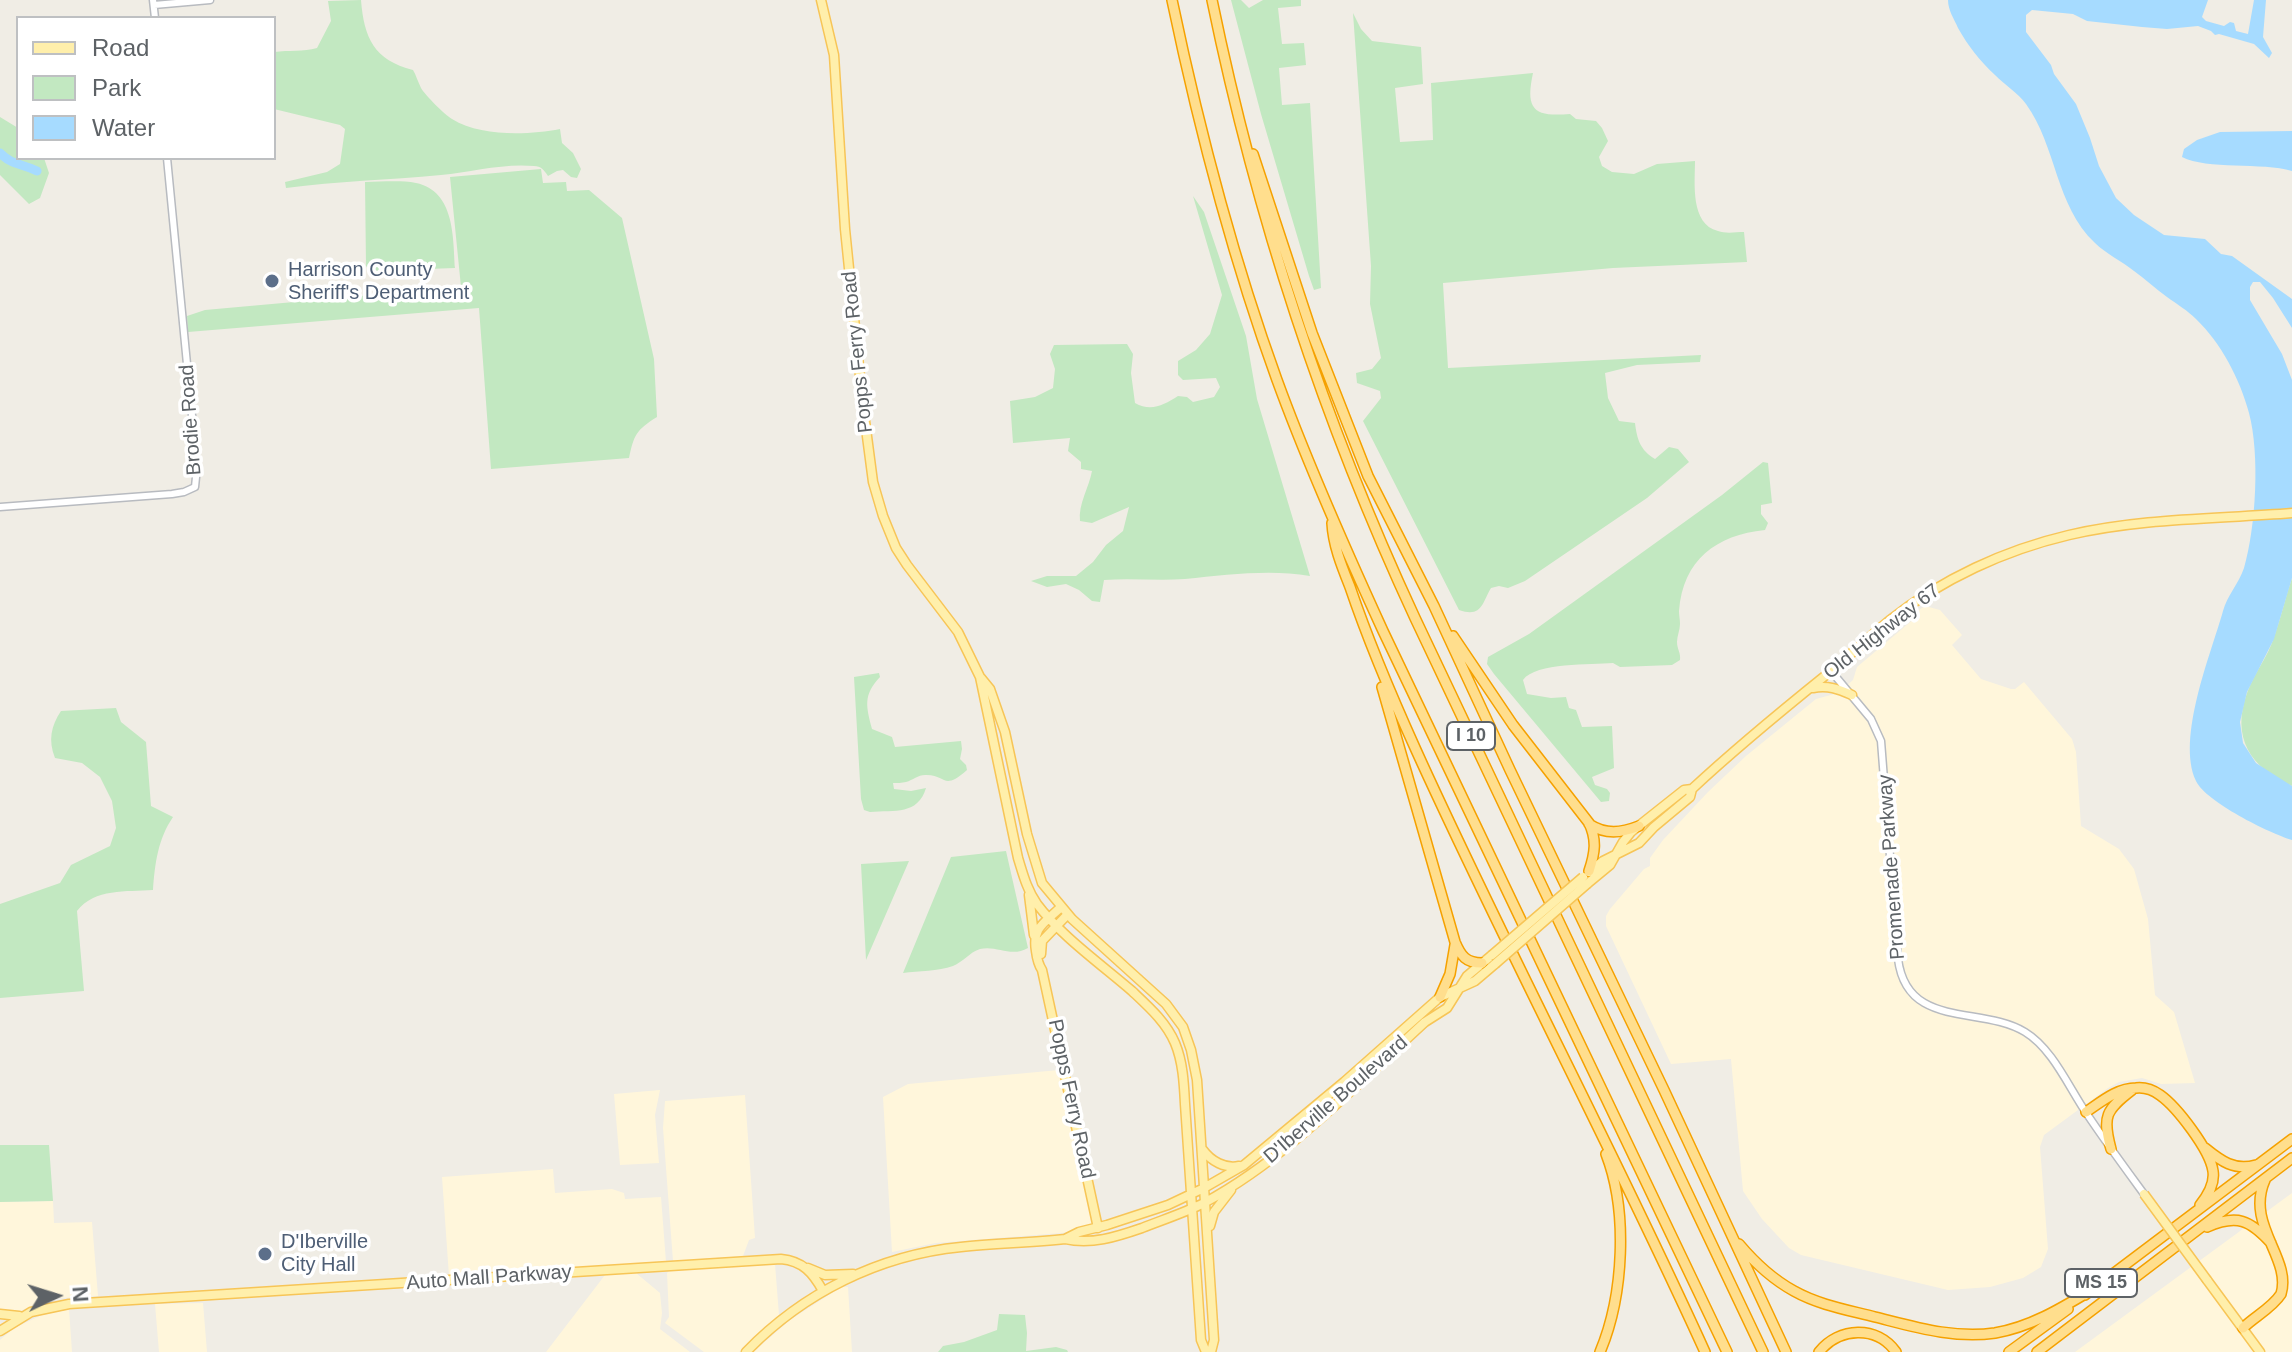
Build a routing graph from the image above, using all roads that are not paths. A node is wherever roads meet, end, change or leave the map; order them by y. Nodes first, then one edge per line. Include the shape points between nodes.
1 (210, 0) edge
2 (821, 0) edge
3 (1172, 0) edge
4 (1212, 0) edge
5 (154, 3) edge
6 (1233, 98) junction
7 (167, 160) edge
8 (0, 507) edge
9 (2292, 513) edge
10 (1331, 516) junction
11 (1434, 606) junction
12 (1373, 653) junction
13 (1831, 671) junction
14 (980, 677) junction
15 (1808, 689) junction
16 (1852, 695) junction
17 (1005, 732) junction
18 (993, 734) junction
19 (1692, 789) junction
20 (1589, 823) junction
21 (1639, 826) junction
22 (1616, 854) junction
23 (1586, 877) junction
24 (1027, 887) junction
25 (1064, 911) junction
26 (1053, 922) junction
27 (1034, 935) junction
28 (1455, 942) junction
29 (1494, 959) junction
30 (1482, 963) junction
31 (1042, 970) junction
32 (1461, 986) junction
33 (1440, 997) junction
34 (2135, 1088) junction
35 (1589, 1109) junction
36 (2086, 1112) junction
37 (2292, 1139) edge
38 (2202, 1146) junction
39 (1201, 1147) junction
40 (2111, 1149) junction
41 (2292, 1158) edge
42 (2263, 1161) junction
43 (1244, 1165) junction
44 (2271, 1174) junction
45 (1242, 1179) junction
46 (1204, 1188) junction
47 (2144, 1194) joint
48 (1190, 1195) junction
49 (1205, 1202) junction
50 (1191, 1208) junction
51 (2193, 1214) junction
52 (1169, 1218) junction
53 (1724, 1223) junction
54 (1098, 1228) junction
55 (1193, 1232) junction
56 (2193, 1234) junction
57 (1065, 1239) junction
58 (2276, 1248) junction
59 (1207, 1251) junction
60 (805, 1267) junction
61 (858, 1274) junction
62 (823, 1291) junction
63 (2090, 1291) junction
64 (0, 1314) edge
65 (24, 1316) junction
66 (1, 1328) edge
67 (2243, 1328) junction
68 (746, 1352) edge
69 (1209, 1352) edge
70 (1600, 1352) edge
71 (1705, 1352) edge
72 (1727, 1352) edge
73 (1763, 1352) edge
74 (1786, 1352) edge
75 (1819, 1352) edge
76 (1896, 1352) edge
77 (2009, 1352) edge
78 (2039, 1352) edge
79 (2260, 1352) edge

1 - 5 street
2 - 14 main road, Popps Ferry Road via 835,66 845,229 873,482 896,548 958,632
3 - 10 highway, I 10 via 1234,250 1277,380
4 - 6 highway, I 10
6 - 11 highway via 1347,425
6 - 73 highway, I 10 via 1302,339 1372,522
7 - 8 street, Brodie Road via 195,487 172,494
9 - 13 main road, Old Highway 67 via 2140,524 2052,539 1934,590
10 - 12 highway via 1332,536
10 - 72 highway, I 10
11 - 20 highway via 1513,725
11 - 53 highway
12 - 28 highway
12 - 35 highway via 1462,853
13 - 15 main road, Old Highway 67
13 - 16 street, Promenade Parkway
14 - 17 main road, Popps Ferry Road via 990,689
14 - 18 main road, Popps Ferry Road
15 - 16 main road via 1824,686
15 - 19 main road, Old Highway 67
16 - 36 street, Promenade Parkway via 1871,719 1882,747 1904,980 1932,1008 2030,1035
17 - 18 main road
17 - 25 main road, Popps Ferry Road via 1037,872
18 - 24 main road, Popps Ferry Road
19 - 21 main road, D'Iberville Boulevard
19 - 22 main road, D'Iberville Boulevard via 1690,797 1639,843
20 - 21 highway via 1613,832
20 - 23 highway via 1595,847
21 - 22 main road, D'Iberville Boulevard
22 - 23 main road, D'Iberville Boulevard via 1606,869
23 - 29 main road, D'Iberville Boulevard, bridge
24 - 26 main road, Popps Ferry Road
24 - 27 main road
25 - 26 main road, Popps Ferry Road
25 - 39 main road, Popps Ferry Road via 1166,1004 1183,1027 1197,1080
26 - 27 main road, Popps Ferry Road
26 - 31 main road, Popps Ferry Road via 1041,944
26 - 48 main road, Popps Ferry Road via 1147,1004 1176,1044
27 - 31 main road, Popps Ferry Road
28 - 30 highway via 1468,961
28 - 33 highway
29 - 30 main road, D'Iberville Boulevard
29 - 32 main road, D'Iberville Boulevard via 1479,978
30 - 32 main road, D'Iberville Boulevard
31 - 54 main road, Popps Ferry Road
32 - 33 main road, D'Iberville Boulevard
32 - 45 main road, D'Iberville Boulevard via 1447,1008
33 - 43 main road, D'Iberville Boulevard
34 - 36 highway
34 - 38 highway via 2162,1096
34 - 40 highway via 2110,1108
35 - 70 highway via 1609,1162 1619,1229 1618,1289
35 - 71 highway
36 - 40 street, Promenade Parkway
37 - 42 highway, MS 15
38 - 42 highway via 2229,1165
38 - 51 highway via 2213,1179
39 - 43 main road via 1217,1162
39 - 46 main road, Popps Ferry Road
40 - 47 street, Promenade Parkway
41 - 44 highway, MS 15
42 - 51 highway, MS 15
43 - 46 main road, D'Iberville Boulevard
44 - 56 highway, MS 15
44 - 58 highway via 2260,1194 2260,1210
45 - 49 main road, D'Iberville Boulevard
45 - 59 main road via 1214,1212
46 - 48 main road, D'Iberville Boulevard
46 - 49 main road, Popps Ferry Road
47 - 67 main road, bridge
48 - 50 main road, Popps Ferry Road
48 - 54 main road, D'Iberville Boulevard
49 - 50 main road, D'Iberville Boulevard
49 - 59 main road, Popps Ferry Road
50 - 52 main road, D'Iberville Boulevard
50 - 55 main road, Popps Ferry Road
51 - 63 highway, MS 15
52 - 55 main road via 1186,1222
52 - 57 main road, D'Iberville Boulevard via 1106,1239
53 - 63 highway via 1758,1266 1807,1298 1945,1333 2013,1329
53 - 74 highway
54 - 57 main road, D'Iberville Boulevard
55 - 69 main road, Popps Ferry Road via 1201,1340
56 - 58 highway via 2237,1220 2252,1224
56 - 78 highway, MS 15
57 - 61 main road, D'Iberville Boulevard via 920,1253
58 - 67 highway via 2286,1272 2285,1287
59 - 69 main road via 1214,1340
60 - 61 main road, Auto Mall Parkway via 825,1275
60 - 62 main road
60 - 65 main road, Auto Mall Parkway via 787,1259 69,1304
61 - 62 main road, D'Iberville Boulevard
62 - 68 main road, D'Iberville Boulevard
63 - 77 highway, MS 15
64 - 65 main road
65 - 66 main road, Auto Mall Parkway
67 - 79 main road
75 - 76 highway via 1834,1339 1855,1332 1875,1335

